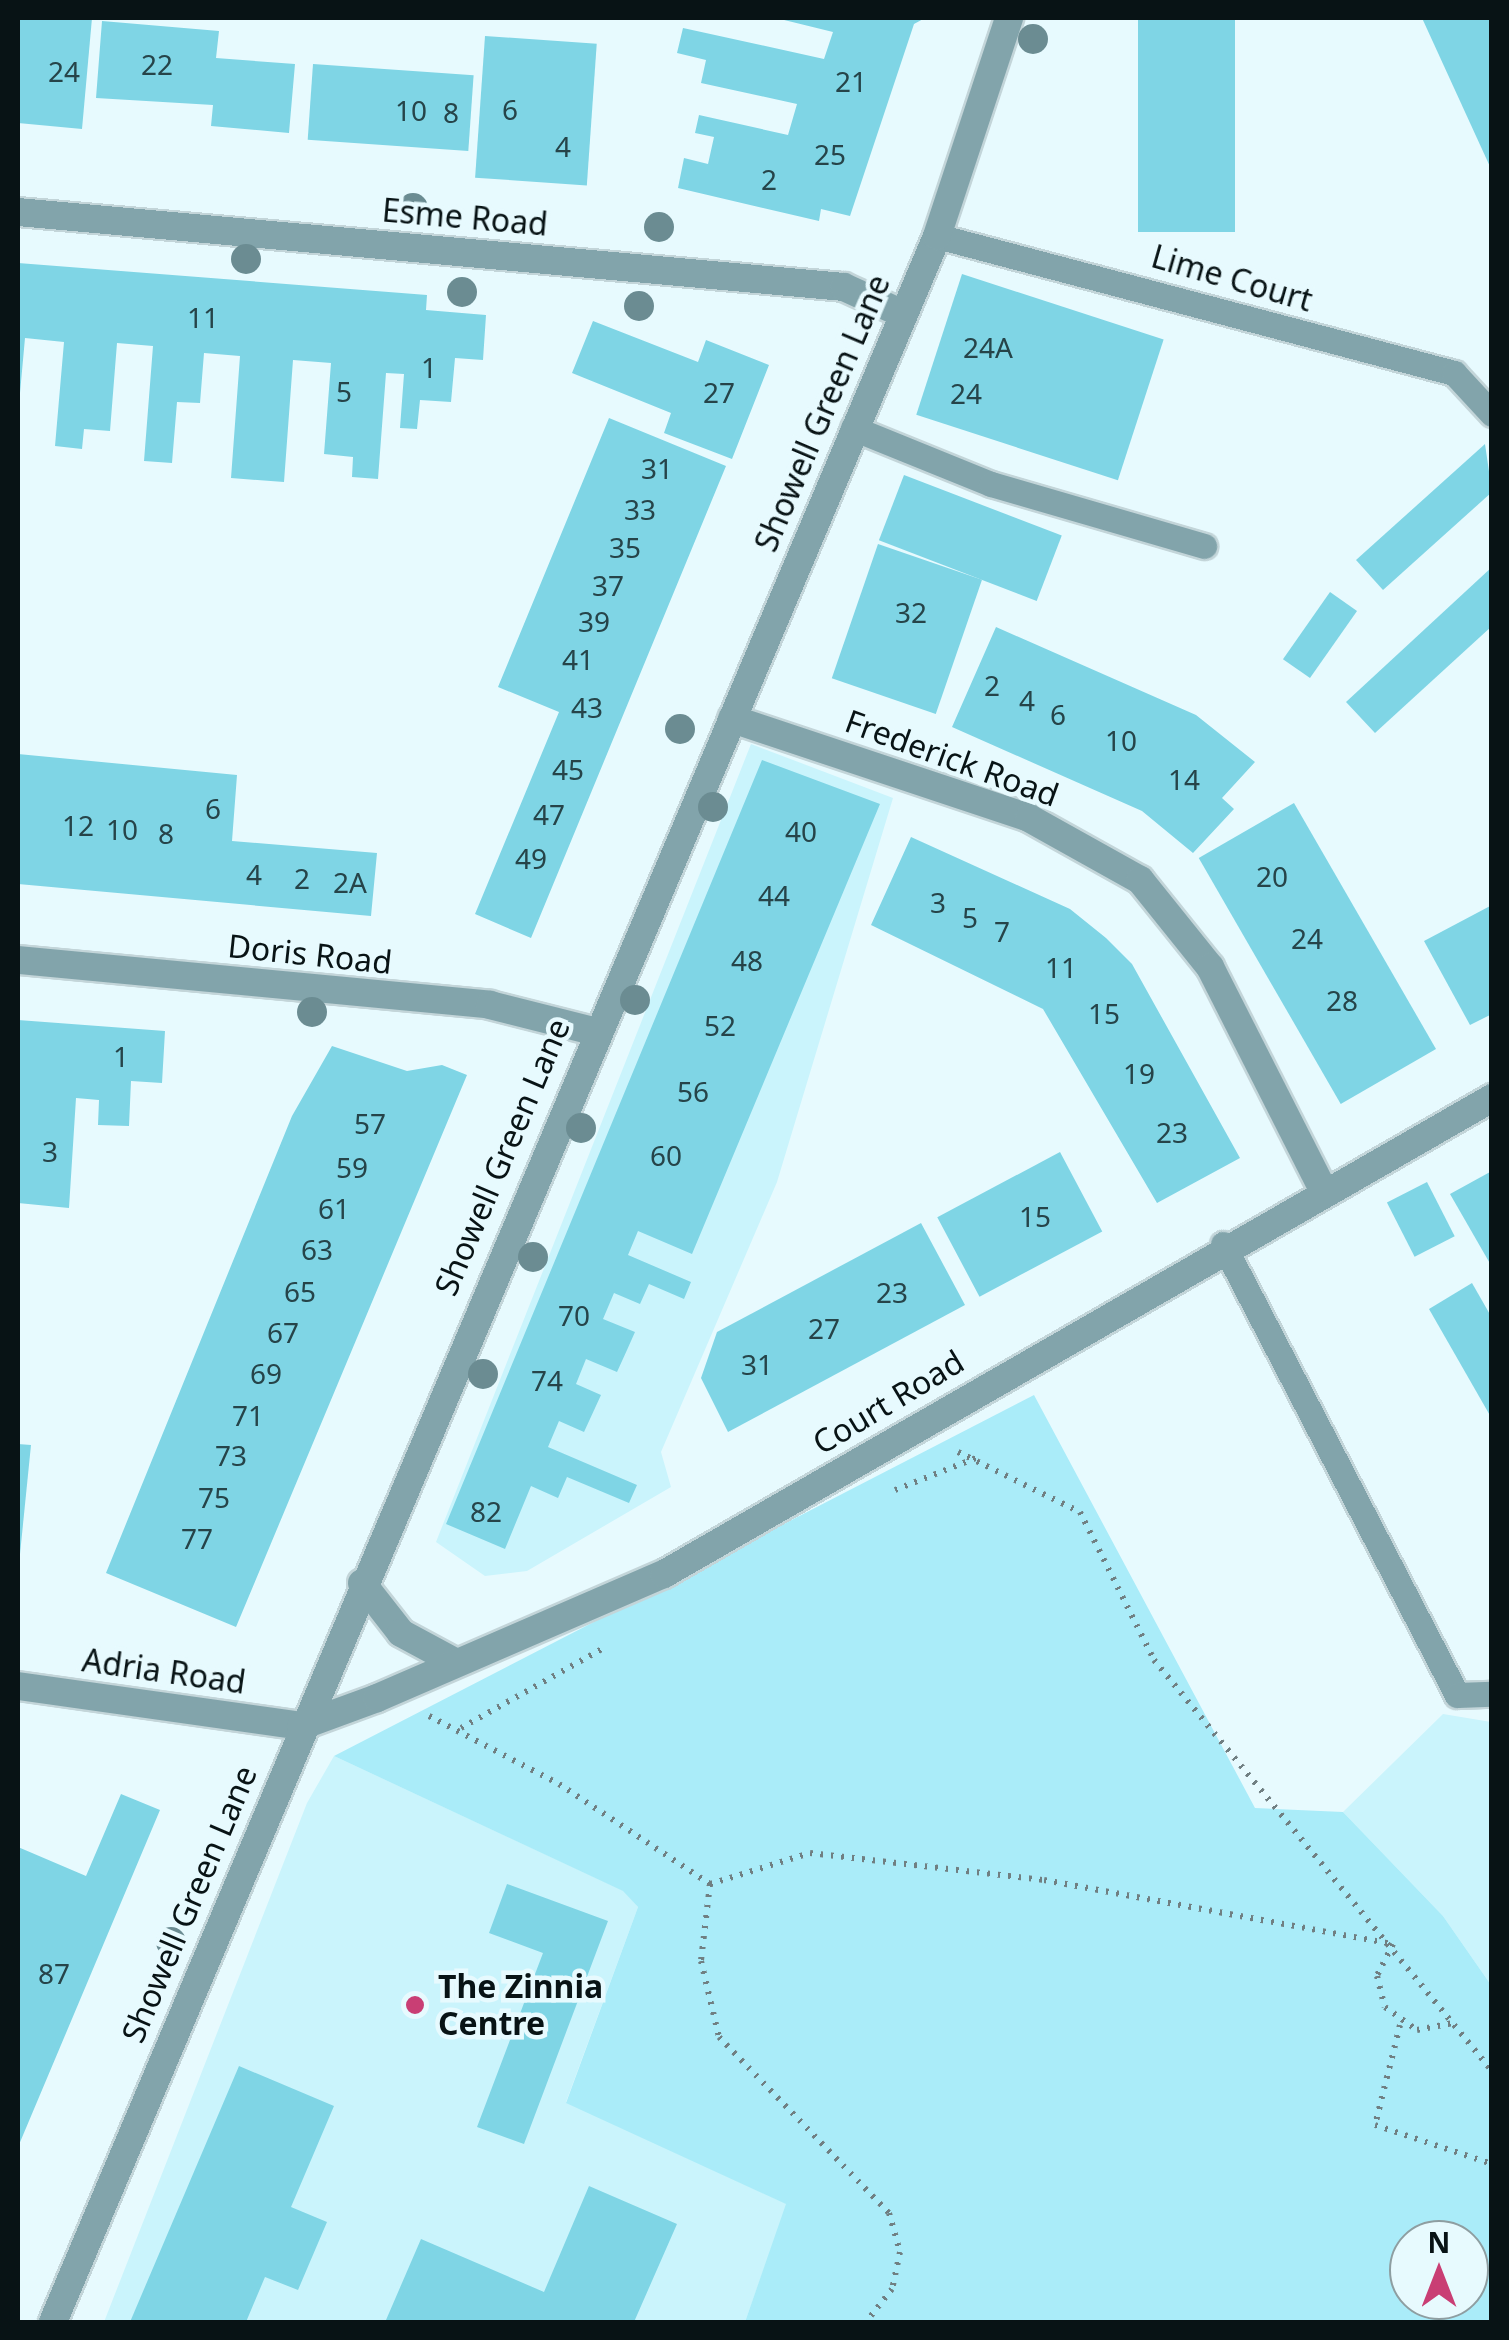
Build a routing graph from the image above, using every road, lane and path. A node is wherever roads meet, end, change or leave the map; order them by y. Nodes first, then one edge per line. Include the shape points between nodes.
1 (1009, 18) edge
2 (18, 212) edge
3 (937, 236) junction
4 (900, 313) junction
5 (1492, 414) edge
6 (853, 428) junction
7 (1204, 546) dead end
8 (732, 719) junction
9 (18, 960) edge
10 (593, 1031) junction
11 (1492, 1098) edge
12 (1322, 1188) junction
13 (1224, 1244) junction
14 (896, 1438) junction
15 (362, 1583) junction
16 (453, 1661) junction
17 (18, 1686) edge
18 (1492, 1694) edge
19 (377, 1698) junction
20 (301, 1726) junction
21 (710, 1884) junction
22 (1393, 1944) junction
23 (1454, 2023) junction
24 (1400, 2025) junction
25 (1492, 2071) edge
26 (1492, 2164) edge
27 (53, 2322) edge
28 (866, 2322) edge

1 - 3 street, Showell Green Lane
2 - 4 street, Esme Road via 844,288
3 - 4 street, Showell Green Lane
3 - 5 lane, Lime Court via 1454,374
4 - 6 street, Showell Green Lane
6 - 7 lane via 991,484
6 - 8 street, Showell Green Lane
8 - 10 street, Showell Green Lane
8 - 12 street, Frederick Road via 1028,818 1140,880 1210,967
9 - 10 street, Doris Road via 490,1006
10 - 15 street, Showell Green Lane
11 - 12 street, Court Road
12 - 13 street, Court Road
13 - 14 street, Court Road
13 - 18 lane via 1456,1695
14 - 16 street, Court Road via 664,1574
14 - 22 path via 978,1457 1080,1512 1154,1660
15 - 16 street via 401,1633
15 - 20 street, Showell Green Lane
16 - 19 street, Court Road
17 - 20 street, Adria Road
19 - 20 street, Court Road
19 - 21 path via 460,1728
20 - 27 street, Showell Green Lane
21 - 22 path via 810,1853 1044,1880
21 - 28 path via 700,1960 720,2038 889,2213 900,2252 892,2289
22 - 23 path
22 - 24 path via 1378,1992
23 - 24 path
23 - 25 path
24 - 26 path via 1375,2125

